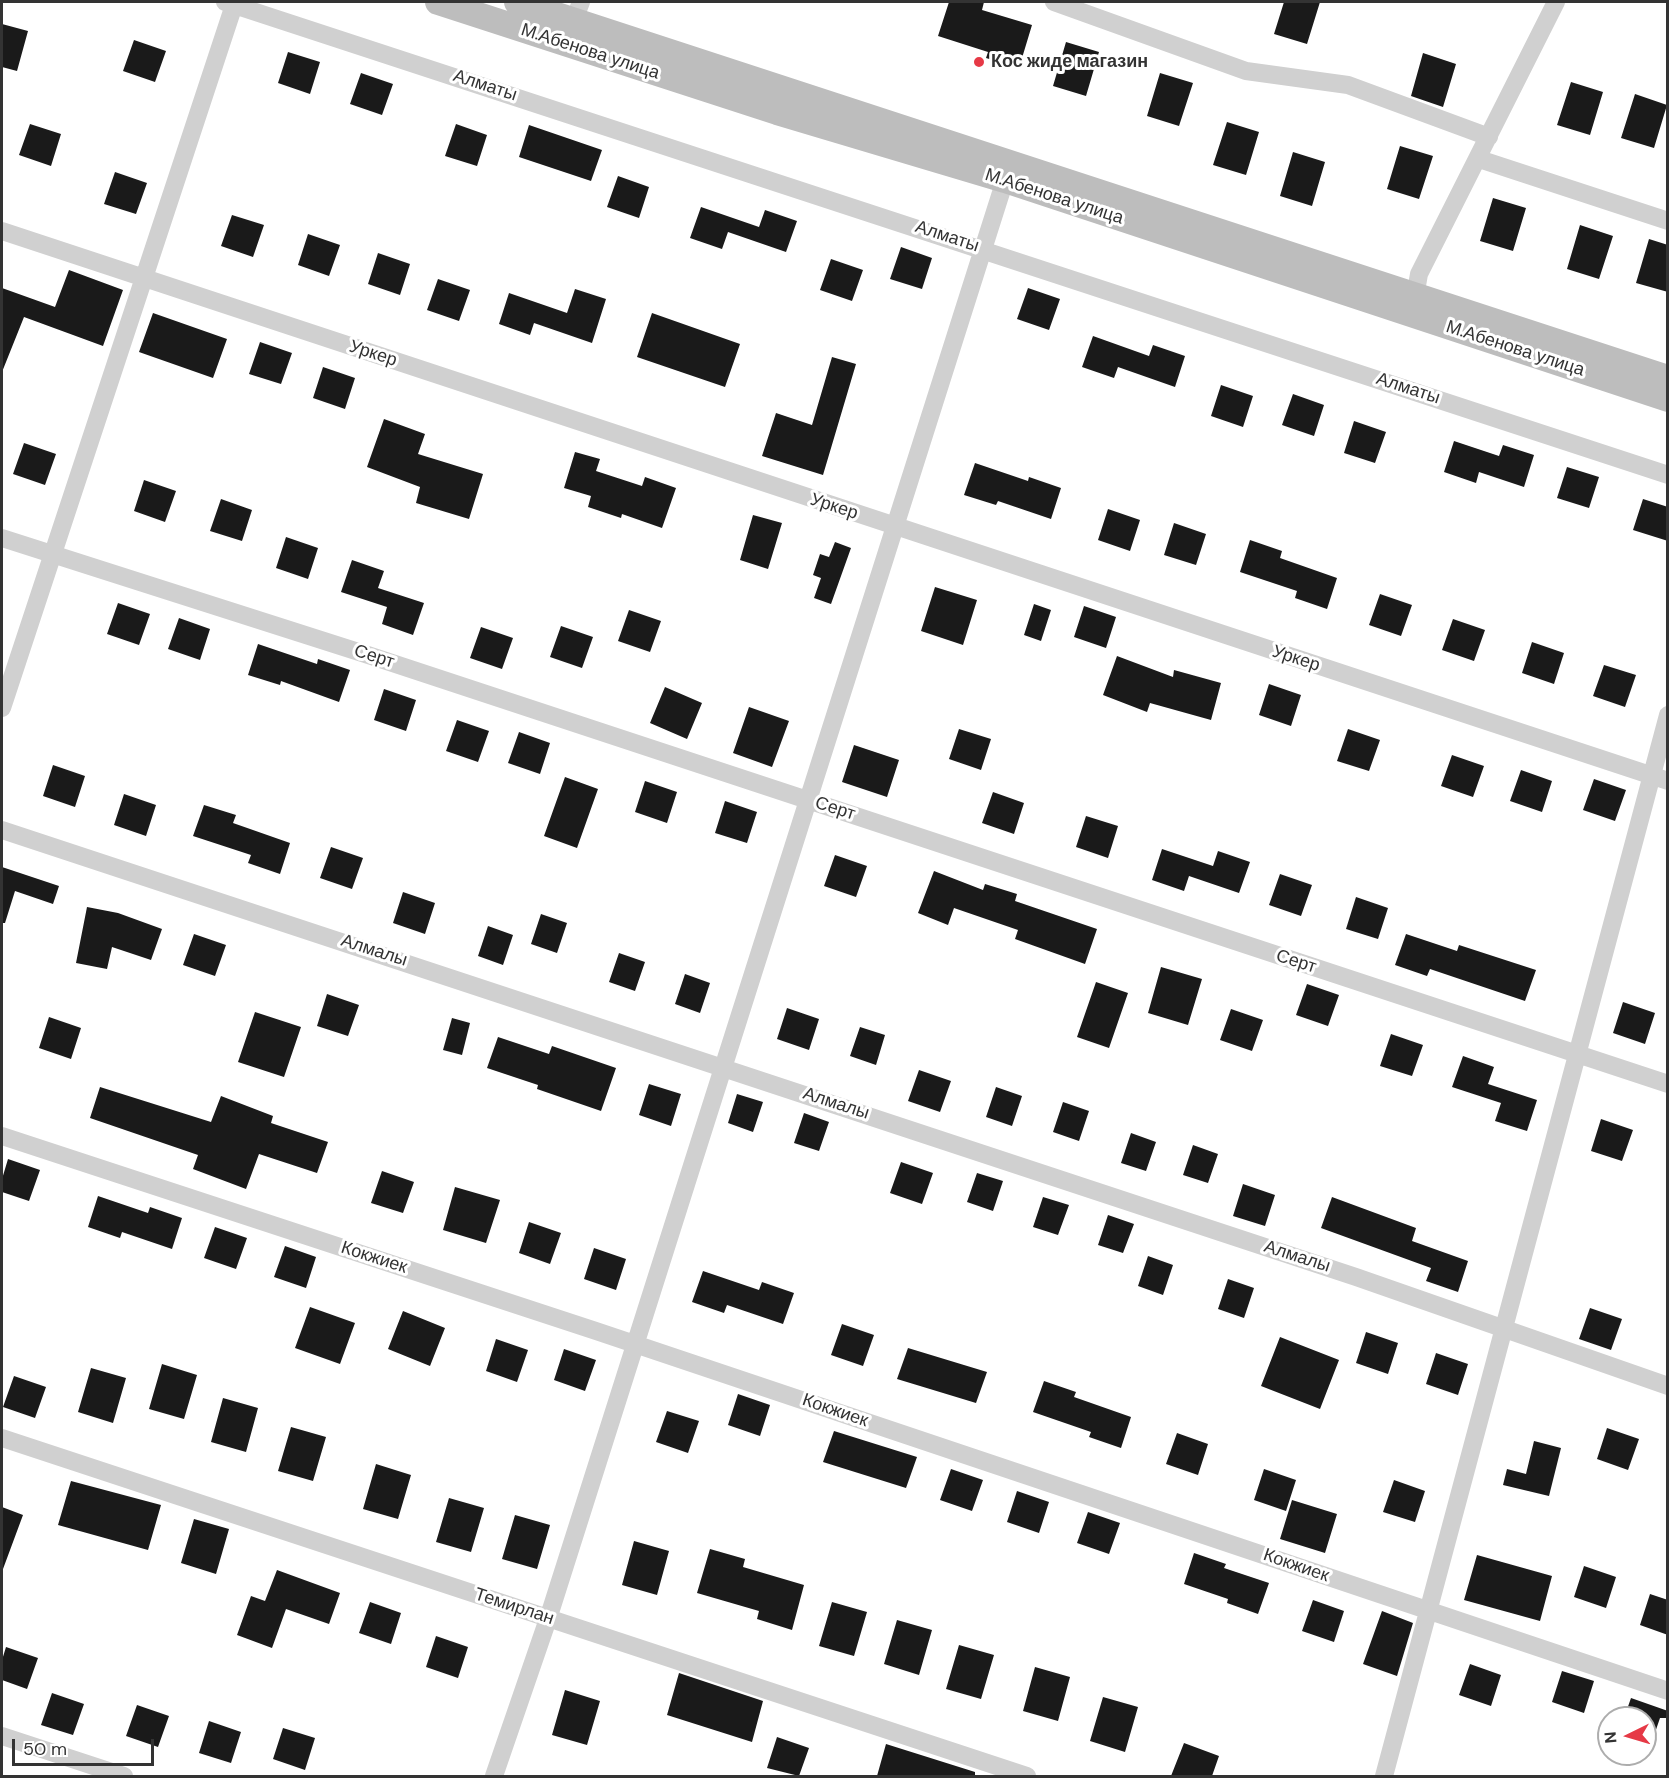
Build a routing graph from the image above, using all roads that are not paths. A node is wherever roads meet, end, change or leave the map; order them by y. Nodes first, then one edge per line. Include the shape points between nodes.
1 (231, 2) edge
2 (438, 2) edge
3 (517, 2) edge
4 (1054, 2) edge
5 (1556, 2) edge
6 (577, 11) edge
7 (1489, 137) junction
8 (1479, 159) junction
9 (1005, 180) junction
10 (1668, 221) edge
11 (2, 231) edge
12 (985, 249) junction
13 (144, 278) junction
14 (1415, 297) junction
15 (1668, 378) edge
16 (1668, 399) edge
17 (1668, 475) edge
18 (897, 527) junction
19 (2, 538) edge
20 (52, 554) junction
21 (2, 708) edge
22 (1668, 715) edge
23 (1659, 778) edge
24 (809, 801) junction
25 (2, 830) edge
26 (1576, 1054) junction
27 (724, 1067) junction
28 (1668, 1084) edge
29 (2, 1136) edge
30 (1502, 1328) junction
31 (636, 1344) junction
32 (1668, 1386) edge
33 (2, 1438) edge
34 (1428, 1611) junction
35 (548, 1619) junction
36 (1668, 1691) edge
37 (2, 1736) edge
38 (124, 1776) edge
39 (494, 1776) edge
40 (1027, 1776) edge
41 (1384, 1776) edge

1 - 12 street, Алматы
1 - 13 street
2 - 9 main road, М.Абенова улица via 777,112
3 - 6 main road, М.Абенова улица
4 - 7 street via 1246,72 1348,85
5 - 7 street
6 - 14 main road, М.Абенова улица
7 - 8 street
8 - 10 street
8 - 14 street via 1419,274
9 - 12 street
9 - 16 main road, М.Абенова улица
11 - 13 street, Уркер
12 - 17 street, Алматы
12 - 18 street
13 - 18 street, Уркер
13 - 20 street
14 - 15 main road, М.Абенова улица
18 - 23 street, Уркер
18 - 24 street
19 - 20 street, Серт
20 - 21 street
20 - 24 street, Серт
22 - 23 street
23 - 26 street
24 - 26 street, Серт
24 - 27 street
25 - 27 street, Алмалы
26 - 28 street, Серт
26 - 30 street
27 - 30 street, Алмалы
27 - 31 street
29 - 31 street, Кокжиек
30 - 32 street, Алмалы
30 - 34 street
31 - 34 street, Кокжиек
31 - 35 street
33 - 35 street, Темирлан
34 - 36 street, Кокжиек
34 - 41 street
35 - 39 street
35 - 40 street, Темирлан
37 - 38 street

